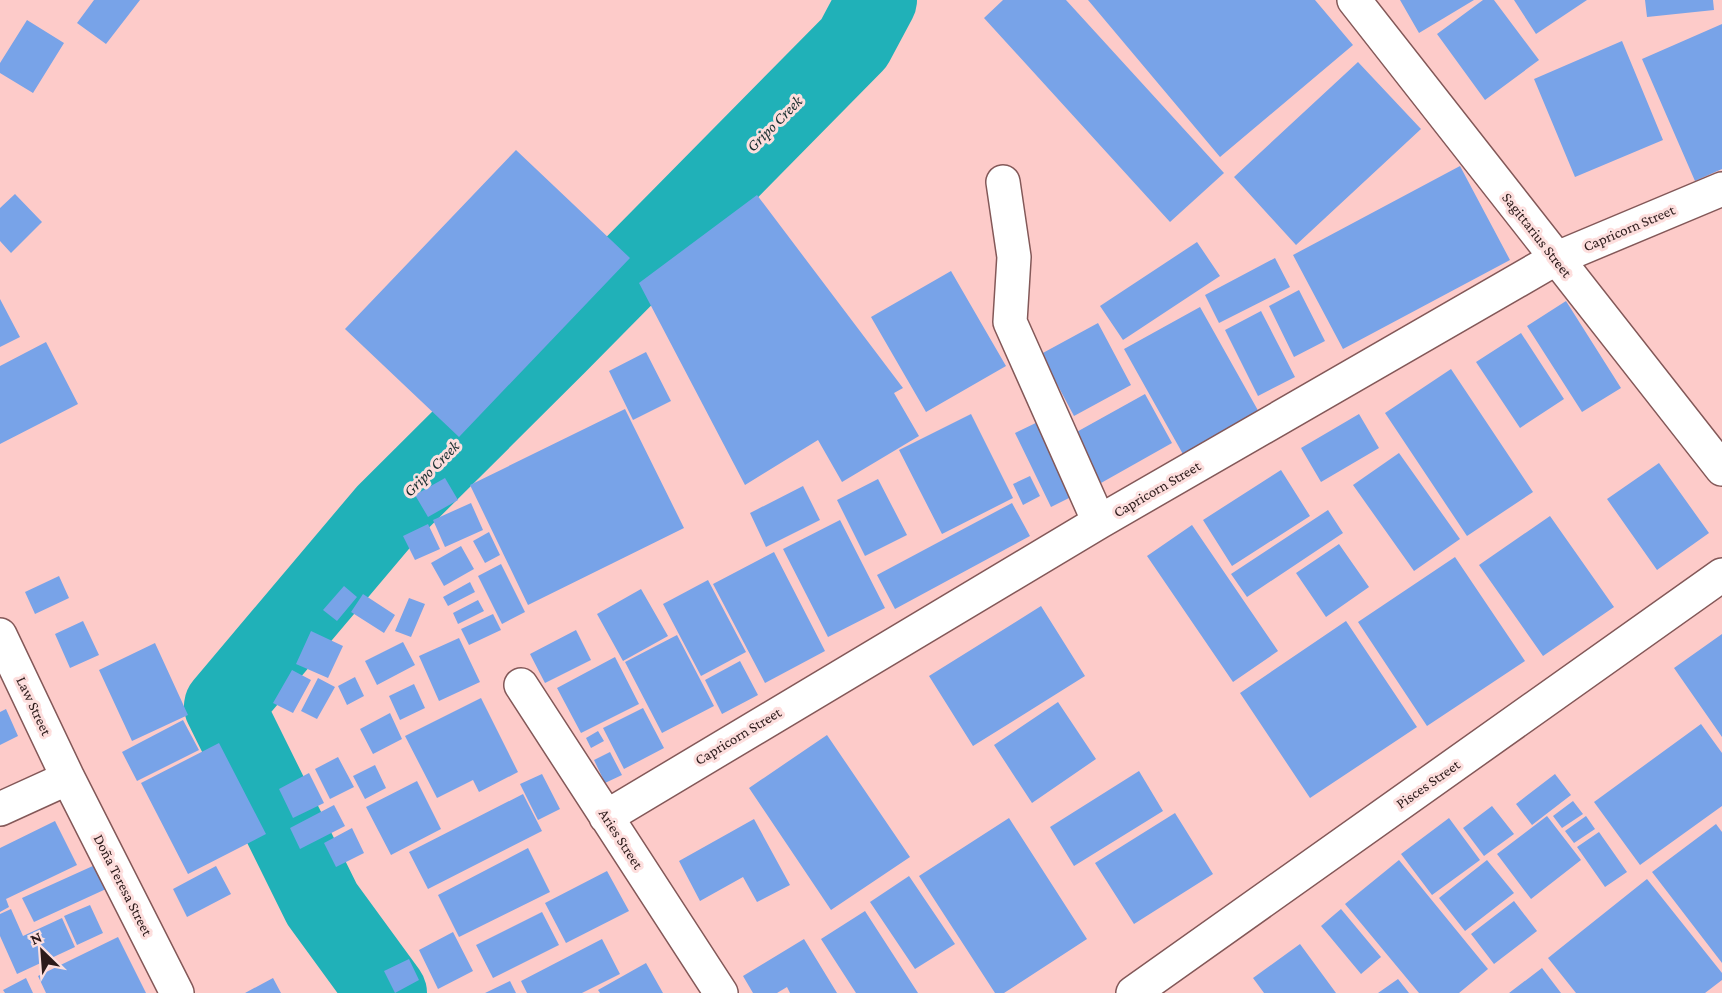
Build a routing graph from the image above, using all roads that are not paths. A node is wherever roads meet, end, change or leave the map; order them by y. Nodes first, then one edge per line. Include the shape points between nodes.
1 (1354, 0) edge
2 (1003, 182) dead end
3 (1722, 189) edge
4 (1555, 259) junction
5 (1722, 469) edge
6 (1099, 522) junction
7 (1722, 575) edge
8 (0, 635) edge
9 (521, 685) dead end
10 (68, 778) junction
11 (0, 809) edge
12 (606, 817) junction
13 (177, 993) edge
14 (721, 993) edge
15 (1133, 993) edge

1 - 4 street, Sagittarius Street
2 - 6 street via 1014,257 1010,322
3 - 4 street, Capricorn Street
4 - 5 street, Sagittarius Street
4 - 6 street, Capricorn Street
6 - 12 street, Capricorn Street
7 - 15 street, Pisces Street
8 - 10 street, Law Street
9 - 12 street, Aries Street
10 - 11 street
10 - 13 street, Doña Teresa Street
12 - 14 street, Aries Street

